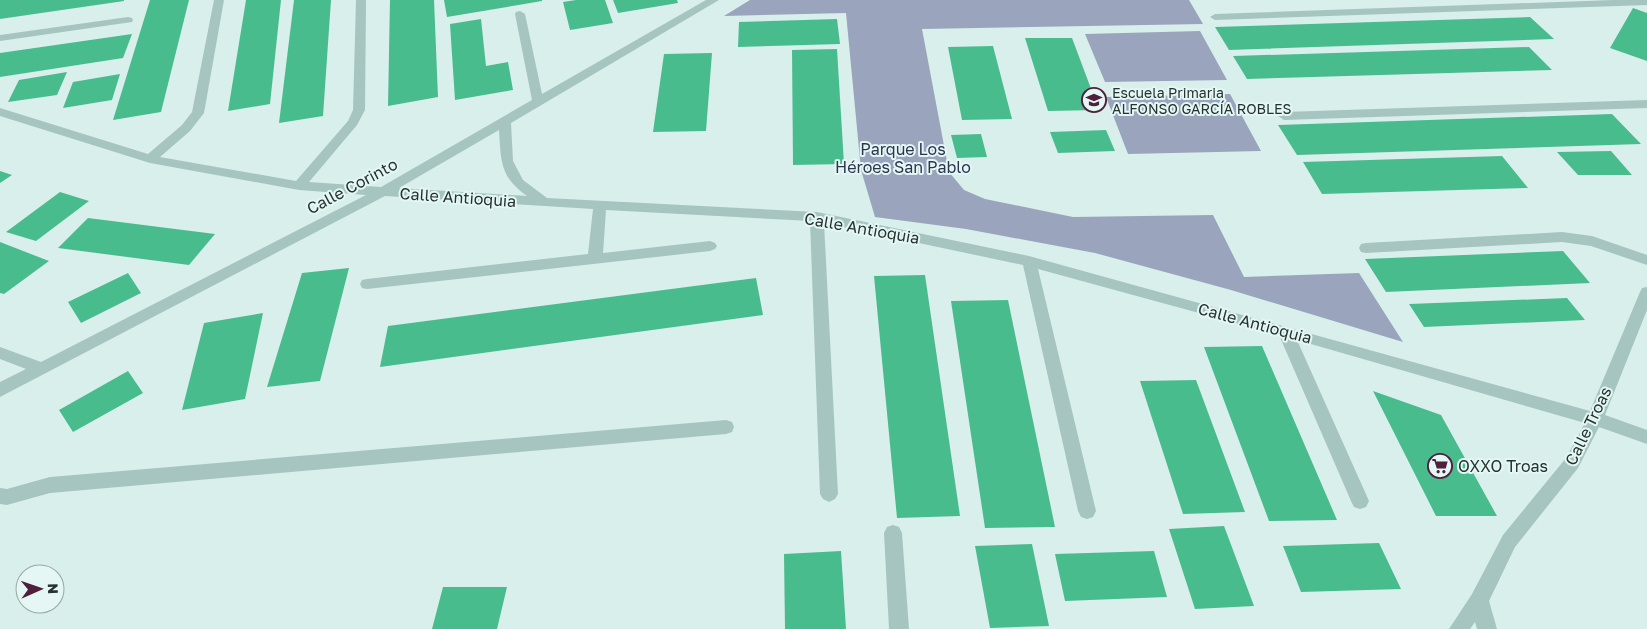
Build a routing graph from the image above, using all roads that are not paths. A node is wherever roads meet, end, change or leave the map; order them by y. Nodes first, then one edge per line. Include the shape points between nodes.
1 (219, 0) edge
2 (361, 0) edge
3 (714, 0) edge
4 (1647, 2) edge
5 (520, 14) dead end
6 (1215, 17) dead end
7 (128, 20) dead end
8 (0, 38) edge
9 (538, 101) junction
10 (1647, 104) edge
11 (0, 112) edge
12 (1284, 116) dead end
13 (505, 120) junction
14 (150, 159) junction
15 (299, 186) junction
16 (382, 192) junction
17 (544, 202) junction
18 (600, 205) junction
19 (817, 217) junction
20 (710, 246) dead end
21 (1366, 248) dead end
22 (595, 259) junction
23 (1647, 260) edge
24 (1028, 261) junction
25 (367, 284) dead end
26 (1647, 292) edge
27 (1285, 330) junction
28 (0, 353) edge
29 (41, 368) junction
30 (0, 390) edge
31 (1595, 419) junction
32 (726, 427) dead end
33 (1647, 437) edge
34 (829, 494) dead end
35 (0, 496) edge
36 (1360, 501) dead end
37 (1087, 511) dead end
38 (893, 533) dead end
39 (1479, 600) junction
40 (899, 629) edge
41 (1459, 629) edge
42 (1487, 629) edge

1 - 14 street via 198,114
2 - 15 street via 359,110 353,122
3 - 9 street, Calle Corinto
4 - 6 street
5 - 9 street
7 - 8 street
9 - 13 street, Calle Corinto
10 - 12 street
11 - 14 street, Calle Antioquia
13 - 16 street, Calle Corinto
13 - 17 street via 507,161 518,183
14 - 15 street, Calle Antioquia
15 - 16 street, Calle Antioquia
16 - 17 street, Calle Antioquia
16 - 29 street, Calle Corinto
17 - 18 street, Calle Antioquia
18 - 19 street, Calle Antioquia
18 - 22 street
19 - 24 street, Calle Antioquia
19 - 34 street
20 - 22 street
21 - 23 street via 1562,237 1592,241
22 - 25 street
24 - 27 street, Calle Antioquia
24 - 37 street
26 - 31 street, Calle Troas
27 - 31 street, Calle Antioquia
27 - 36 street
28 - 29 street
29 - 30 street, Calle Corinto
31 - 33 street, Calle Antioquia
31 - 39 street, Calle Troas via 1572,463 1509,541
32 - 35 street via 50,485
38 - 40 street
39 - 41 street, Calle Troas
39 - 42 street

